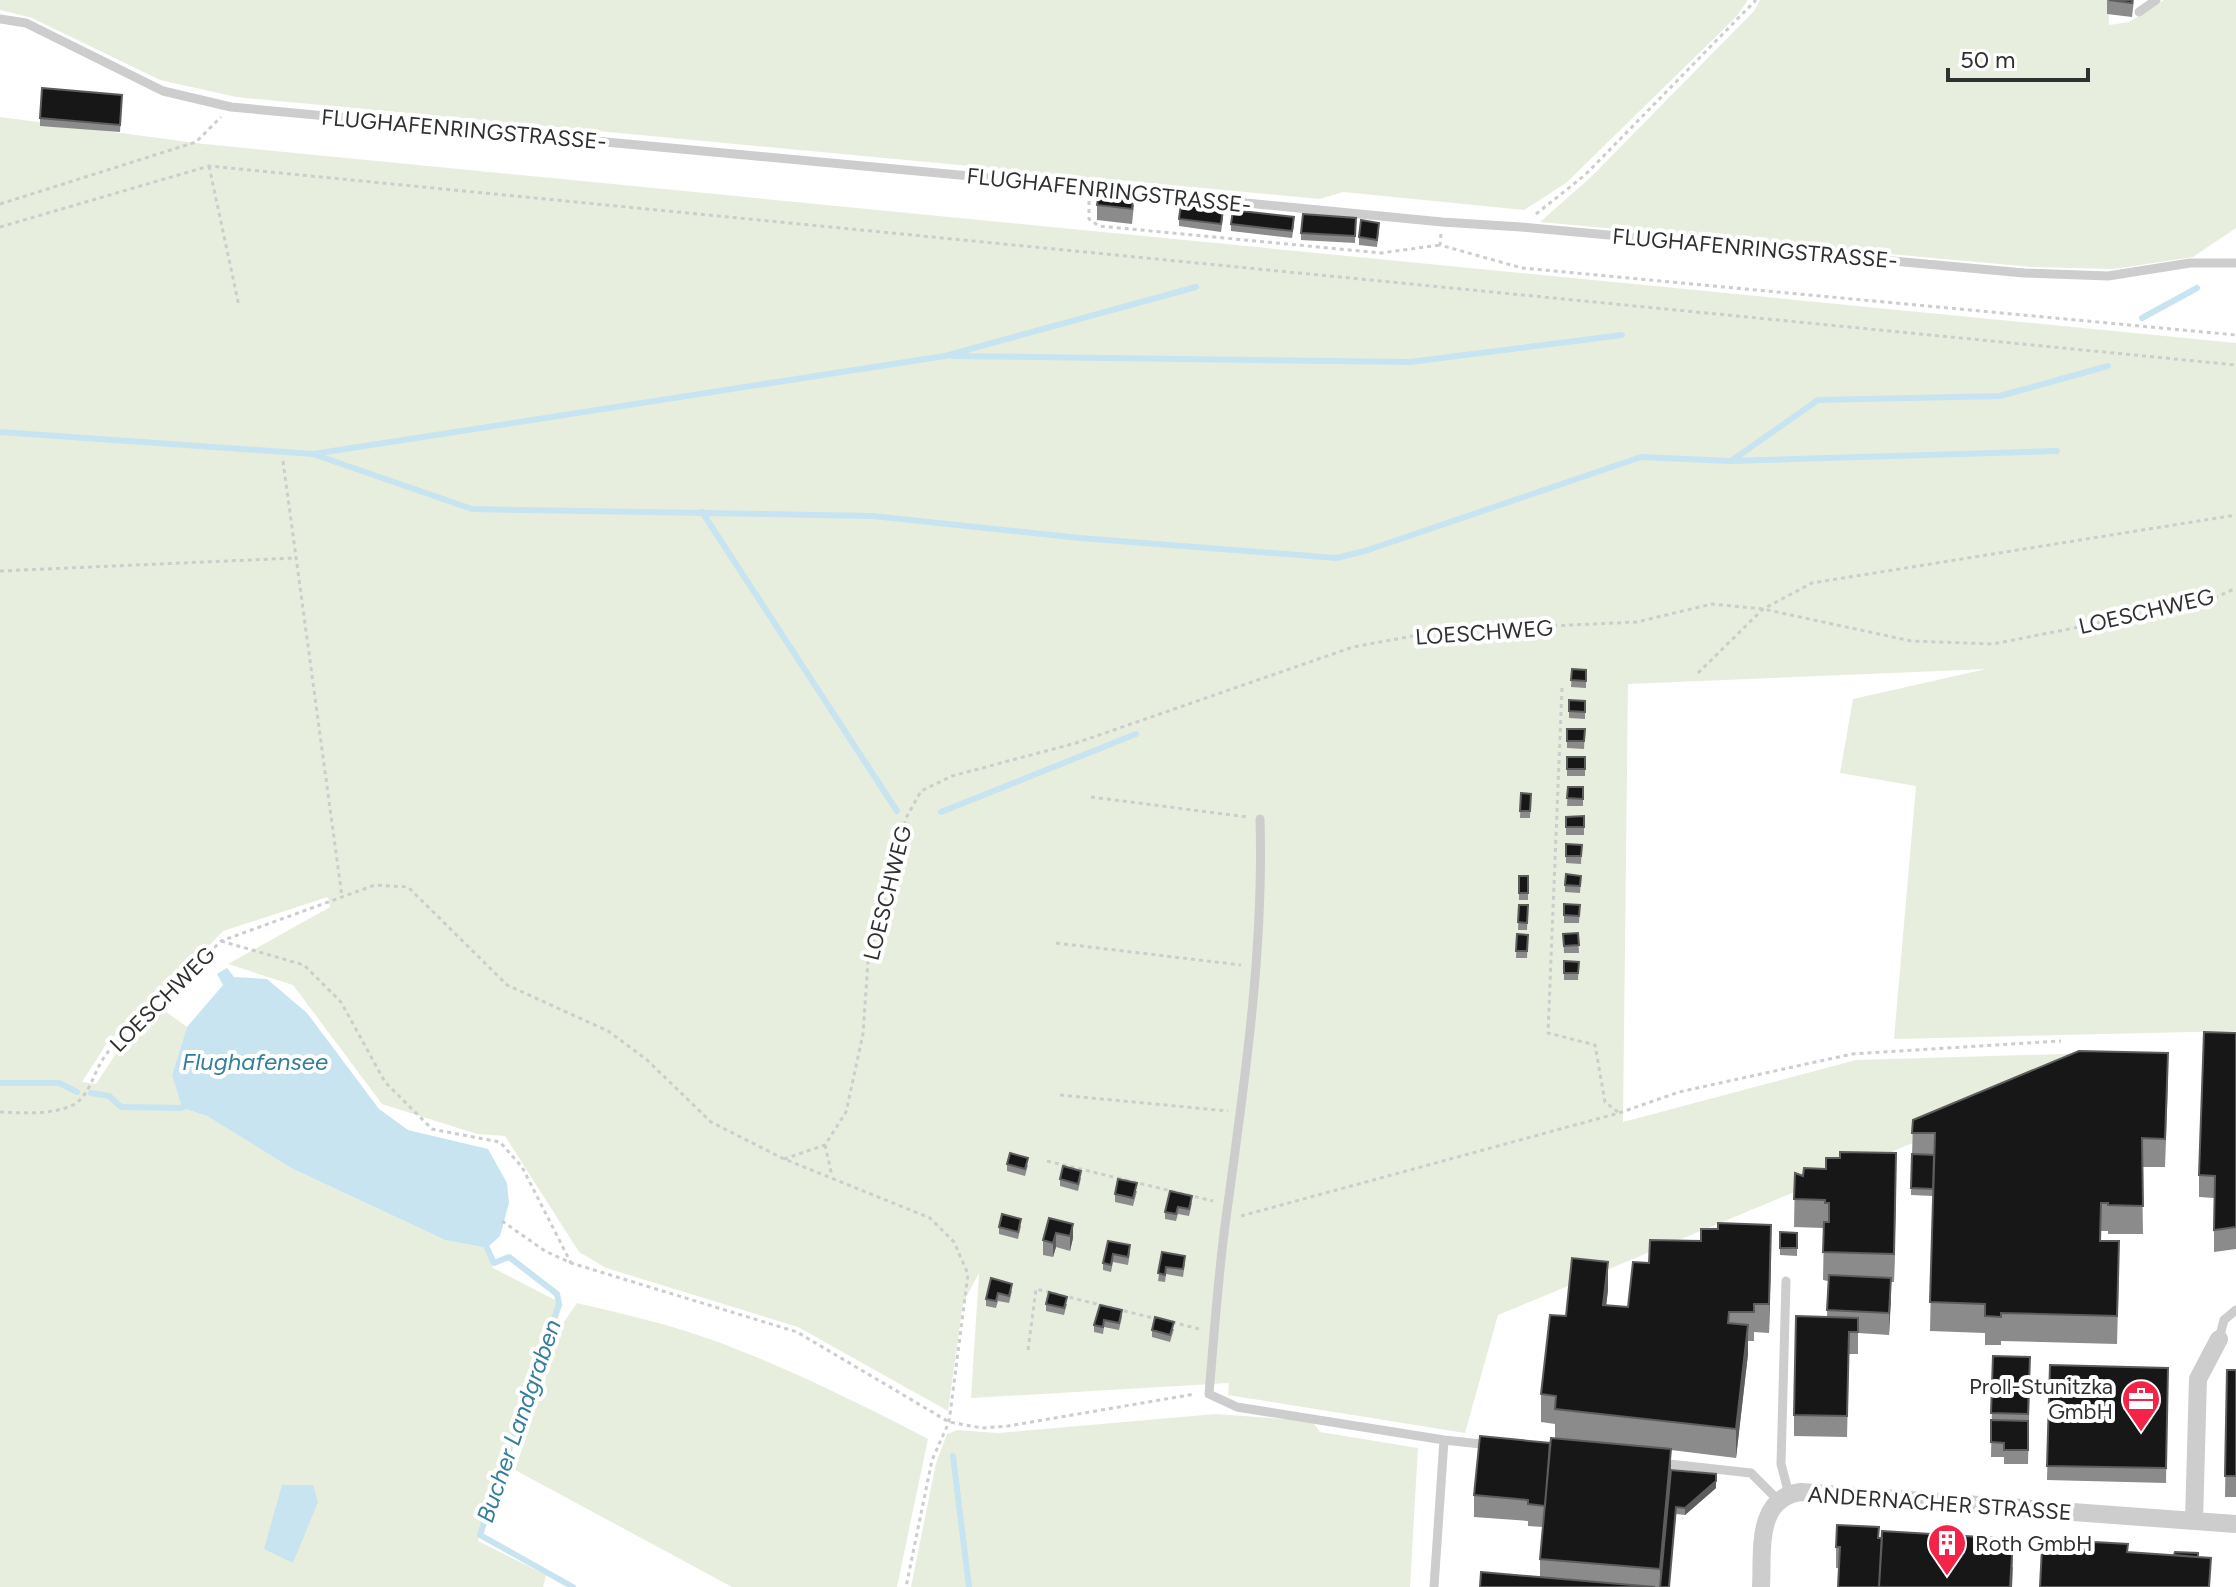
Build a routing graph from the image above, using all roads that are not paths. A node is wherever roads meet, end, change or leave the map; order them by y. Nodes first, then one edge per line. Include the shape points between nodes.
1 (2156, 0) edge
2 (2139, 12) dead end
3 (0, 19) edge
4 (2236, 263) edge
5 (1260, 819) road end
6 (1786, 1281) dead end
7 (2236, 1310) edge
8 (2219, 1339) joint
9 (1444, 1440) junction
10 (1505, 1447) edge
11 (1643, 1462) edge
12 (1783, 1497) junction
13 (2194, 1521) junction
14 (2236, 1524) edge
15 (1434, 1587) edge
16 (1761, 1587) edge

1 - 2 lane
3 - 4 lane, FLUGHAFENRINGSTRASSE- via 26,23 163,91 231,107 2024,273 2108,276 2190,263
5 - 9 lane via 1257,967 1209,1394 1237,1407
6 - 12 lane
7 - 8 lane via 2224,1320
8 - 13 street via 2198,1379
9 - 10 lane
9 - 15 lane
11 - 12 lane via 1751,1473
12 - 13 street, ANDERNACHER STRASSE via 1801,1492
12 - 16 street, ANDERNACHER STRASSE via 1766,1521
13 - 14 street, ANDERNACHER STRASSE

